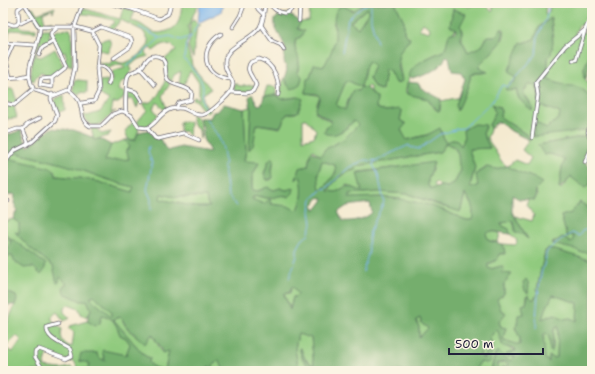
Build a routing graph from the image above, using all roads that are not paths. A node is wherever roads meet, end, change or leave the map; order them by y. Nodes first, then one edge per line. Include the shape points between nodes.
1 (83, 3) edge
2 (90, 3) edge
3 (96, 3) edge
4 (109, 3) edge
5 (172, 3) edge
6 (244, 3) edge
7 (256, 3) edge
8 (264, 3) edge
9 (269, 3) edge
10 (294, 3) edge
11 (300, 3) edge
12 (24, 4) edge
13 (263, 11) junction
14 (592, 15) edge
15 (33, 17) junction
16 (298, 21) dead end
17 (3, 22) edge
18 (21, 23) dead end
19 (233, 27) dead end
20 (40, 28) junction
21 (57, 28) junction
22 (74, 28) junction
23 (261, 28) junction
24 (585, 30) junction
25 (92, 32) junction
26 (221, 34) dead end
27 (54, 42) junction
28 (3, 43) edge
29 (12, 44) junction
30 (33, 46) junction
31 (284, 50) dead end
32 (39, 55) dead end
33 (114, 58) dead end
34 (573, 60) dead end
35 (97, 66) junction
36 (66, 67) junction
37 (75, 67) junction
38 (140, 70) junction
39 (29, 75) junction
40 (10, 77) junction
41 (230, 77) junction
42 (3, 78) edge
43 (52, 78) junction
44 (108, 84) dead end
45 (155, 85) dead end
46 (127, 89) junction
47 (33, 90) junction
48 (69, 90) junction
49 (233, 93) junction
50 (278, 95) dead end
51 (52, 96) junction
52 (142, 101) dead end
53 (4, 104) edge
54 (83, 104) junction
55 (176, 108) junction
56 (124, 112) junction
57 (40, 118) dead end
58 (592, 120) edge
59 (151, 126) junction
60 (148, 128) junction
61 (23, 129) junction
62 (152, 132) junction
63 (3, 134) edge
64 (532, 138) dead end
65 (199, 140) dead end
66 (28, 142) junction
67 (592, 146) edge
68 (585, 162) dead end
69 (3, 165) edge
70 (8, 200) dead end
71 (3, 201) edge
72 (58, 324) dead end
73 (44, 371) edge

1 - 22 street
2 - 3 street
4 - 5 street via 159,19 166,16
6 - 19 street
7 - 13 street
8 - 13 street
9 - 10 street via 276,11 283,13 289,11
11 - 16 street
12 - 15 street
12 - 17 street via 18,9 17,23 13,25
13 - 23 street
14 - 24 street
15 - 18 street
15 - 20 street
20 - 21 street
20 - 30 street via 39,39
21 - 22 street
21 - 27 street via 51,33
22 - 25 street
22 - 37 street
23 - 31 street
23 - 41 street via 227,55 225,66
24 - 34 street via 576,60
24 - 64 street via 565,46 536,82 538,95
25 - 33 street via 101,27 131,38 131,46
25 - 35 street via 98,44
26 - 41 street via 210,46 206,60 212,72 224,78
27 - 32 street via 42,48
27 - 36 street
28 - 29 street
29 - 30 street
29 - 40 street via 6,60
30 - 39 street
35 - 44 street via 103,66 109,71 111,78
35 - 54 street via 98,96 94,101
36 - 37 street
36 - 43 street
37 - 48 street
38 - 45 street
38 - 46 street via 128,75
38 - 55 street via 148,58 154,56 164,62 169,81 183,86 193,96 191,100 179,102
39 - 40 street
39 - 47 street
40 - 42 street
41 - 49 street
43 - 43 street via 42,78 40,85 52,86
46 - 52 street via 137,93
46 - 56 street
47 - 51 street
47 - 53 street via 16,104
48 - 51 street
48 - 54 street
49 - 50 street via 250,93 255,89 255,82 248,68 250,63 257,59 268,63 277,77
49 - 55 street via 206,114
51 - 66 street via 57,118 34,141
54 - 56 street via 84,120 92,127 101,126 113,114
55 - 59 street via 161,114
56 - 60 street via 132,117 137,126
57 - 61 street
58 - 67 street via 588,132
59 - 60 street
59 - 62 street
60 - 62 street
61 - 63 street
61 - 66 street
62 - 65 street via 155,138 160,139 184,133
66 - 69 street via 14,151
67 - 68 street
70 - 71 street
72 - 73 street via 47,327 47,332 70,349 72,356 66,359 38,349 35,357

